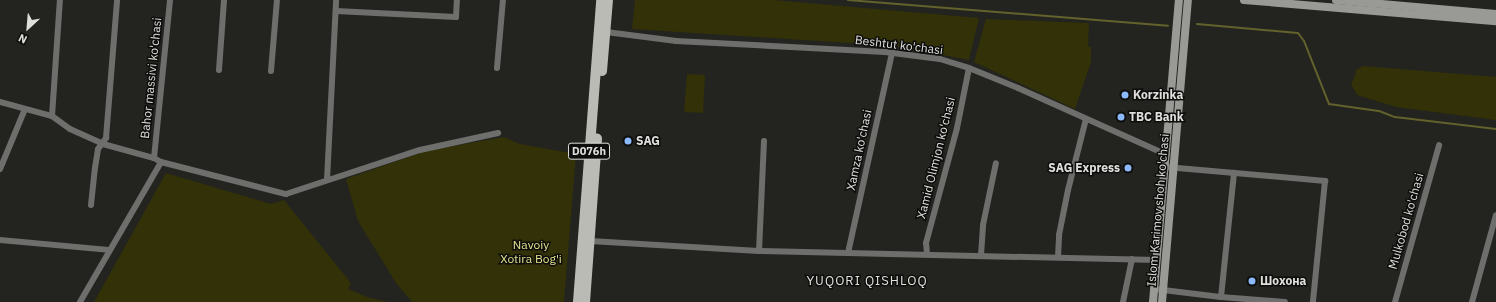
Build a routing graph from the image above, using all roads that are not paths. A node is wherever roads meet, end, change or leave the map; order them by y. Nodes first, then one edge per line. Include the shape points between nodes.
1 (60, 0) edge
2 (117, 0) edge
3 (170, 0) edge
4 (224, 0) edge
5 (277, 0) edge
6 (336, 0) edge
7 (457, 0) edge
8 (503, 0) edge
9 (601, 0) edge
10 (608, 0) edge
11 (1179, 0) edge
12 (1188, 0) edge
13 (1244, 0) edge
14 (1336, 0) edge
15 (1375, 5) edge
16 (336, 11) junction
17 (1496, 14) edge
18 (1496, 21) edge
19 (606, 32) junction
20 (892, 53) junction
21 (497, 68) dead end
22 (969, 68) junction
23 (219, 70) dead end
24 (271, 71) dead end
25 (0, 102) edge
26 (25, 109) junction
27 (52, 116) junction
28 (1086, 119) junction
29 (498, 133) dead end
30 (764, 141) dead end
31 (103, 144) junction
32 (1439, 145) dead end
33 (1167, 155) junction
34 (154, 158) junction
35 (161, 162) junction
36 (996, 163) dead end
37 (1170, 168) junction
38 (0, 169) edge
39 (1234, 173) junction
40 (327, 180) junction
41 (91, 206) dead end
42 (1496, 215) edge
43 (0, 240) edge
44 (590, 241) junction
45 (109, 250) junction
46 (759, 251) junction
47 (848, 253) junction
48 (927, 254) junction
49 (981, 255) junction
50 (1058, 257) junction
51 (1132, 259) junction
52 (1157, 260) junction
53 (1155, 289) junction
54 (1164, 289) junction
55 (1221, 297) junction
56 (80, 302) edge
57 (578, 302) edge
58 (586, 302) edge
59 (1123, 302) edge
60 (1154, 302) edge
61 (1162, 302) edge
62 (1285, 302) edge
63 (1313, 302) edge
64 (1395, 302) edge
65 (1472, 302) edge

1 - 27 street
2 - 31 street via 106,138
3 - 34 street, Bahor massivi ko'chasi
4 - 23 street
5 - 24 street
6 - 16 street
7 - 16 street via 456,17
8 - 21 street
9 - 57 main road, D076h
10 - 19 main road, D076h
11 - 33 main road, Islom Karimov shoh ko'chasi
12 - 37 main road, Islom Karimov shoh ko'chasi
13 - 15 main road
14 - 15 main road
15 - 17 main road
15 - 18 main road
16 - 40 street
19 - 20 street, Beshtut ko'chasi via 676,41
19 - 44 main road, D076h
20 - 22 street, Beshtut ko'chasi via 940,59
20 - 47 street, Xamza ko'chasi
22 - 28 street, Beshtut ko'chasi
22 - 48 street, Xamid Olimjon ko'chasi via 957,128 926,243
25 - 26 street
26 - 27 street
26 - 38 street
27 - 31 street via 70,129
28 - 33 street, Beshtut ko'chasi
28 - 50 street via 1068,190 1059,235
29 - 40 street via 420,150
30 - 46 street
31 - 34 street
31 - 41 street via 98,149
32 - 64 street, Mulkobod ko'chasi
33 - 37 main road, Islom Karimov shoh ko'chasi
34 - 35 street
35 - 40 street via 286,194
35 - 45 street
36 - 49 street via 983,225
37 - 39 street
37 - 52 main road, Islom Karimov shoh ko'chasi
37 - 54 main road, Islom Karimov shoh ko'chasi
39 - 55 street
39 - 63 street via 1325,181
42 - 65 street
43 - 45 street
44 - 46 street
44 - 58 main road, D076h
45 - 56 street
46 - 47 street
47 - 48 street
48 - 49 street
49 - 50 street
50 - 51 street
51 - 52 street
51 - 59 street
52 - 53 main road, Islom Karimov shoh ko'chasi
53 - 54 street
53 - 60 main road, Islom Karimov shoh ko'chasi
54 - 55 street
54 - 61 main road, Islom Karimov shoh ko'chasi
55 - 62 street

